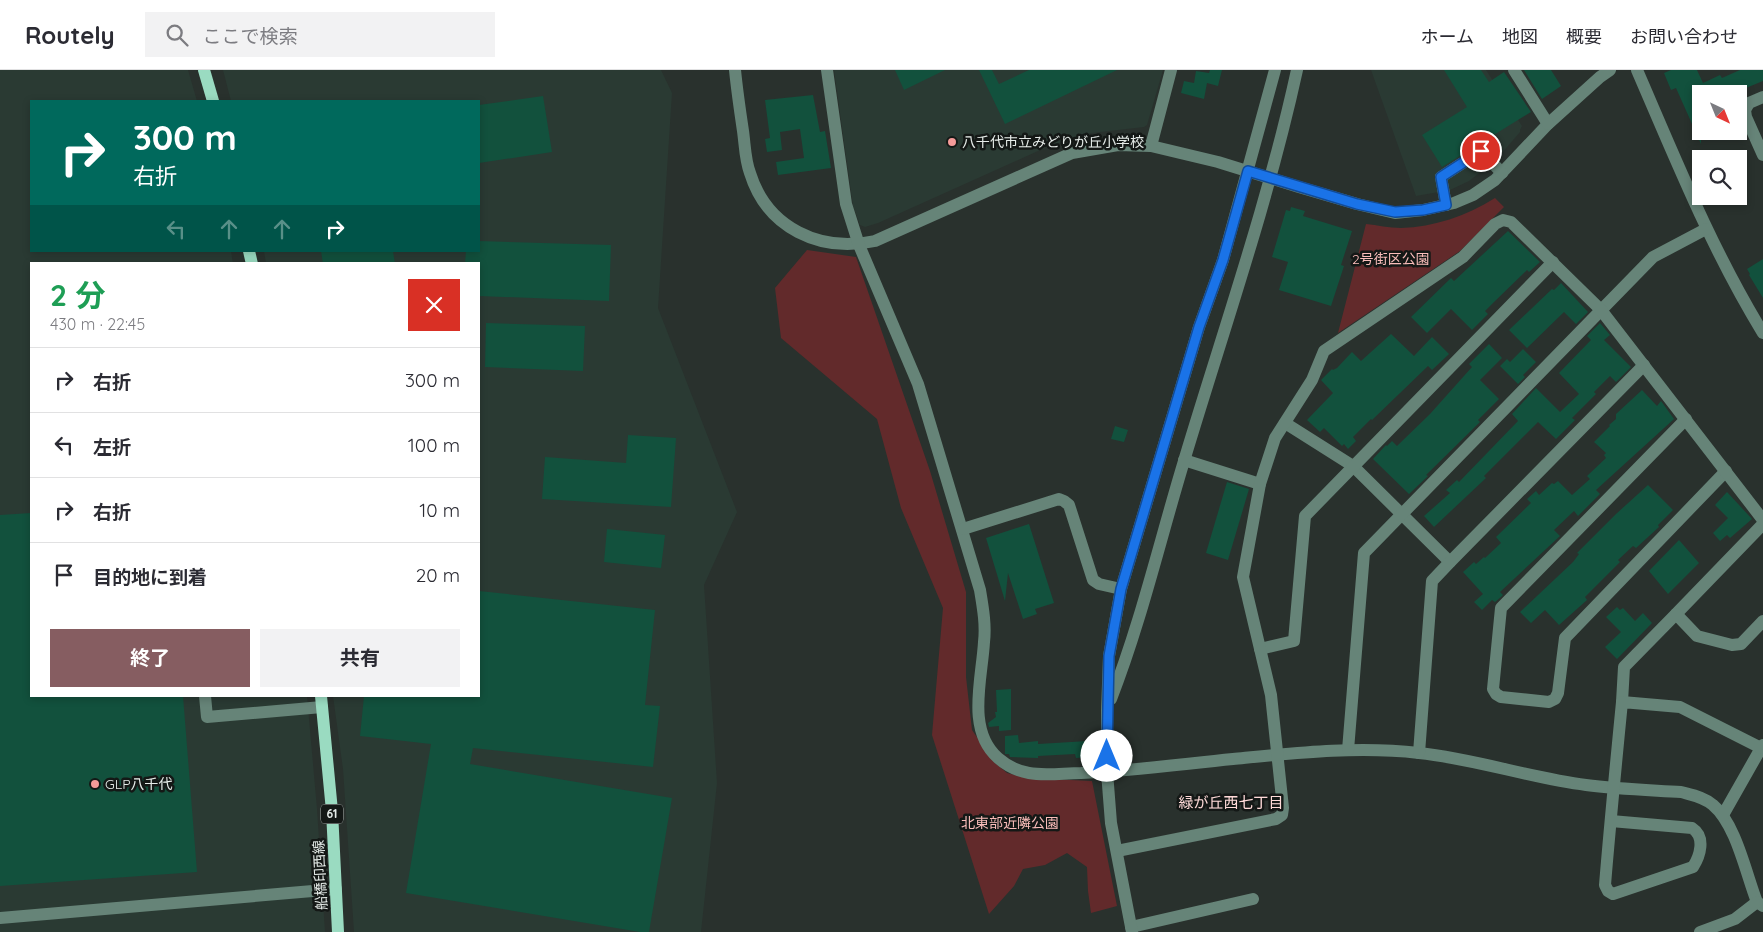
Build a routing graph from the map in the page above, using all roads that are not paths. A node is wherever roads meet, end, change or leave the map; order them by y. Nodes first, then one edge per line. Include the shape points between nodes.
1 (204, 70) edge
2 (735, 70) edge
3 (827, 70) edge
4 (1171, 70) edge
5 (1275, 70) edge
6 (1297, 70) edge
7 (1514, 70) edge
8 (1610, 70) edge
9 (1637, 70) edge
10 (1763, 97) edge
11 (213, 100) edge
12 (1548, 124) junction
13 (1151, 146) junction
14 (1763, 154) edge
15 (1248, 171) junction
16 (1502, 173) junction
17 (1270, 178) junction
18 (1446, 205) junction
19 (1706, 229) junction
20 (859, 245) junction
21 (1553, 262) junction
22 (1601, 310) junction
23 (1763, 333) edge
24 (1644, 364) junction
25 (1686, 419) junction
26 (1285, 423) junction
27 (1184, 460) junction
28 (1353, 466) junction
29 (1726, 471) junction
30 (1260, 484) junction
31 (1401, 514) junction
32 (1763, 522) edge
33 (962, 529) junction
34 (1450, 562) junction
35 (1121, 589) junction
36 (1676, 614) junction
37 (1763, 621) edge
38 (1260, 649) junction
39 (205, 697) edge
40 (322, 702) edge
41 (1622, 702) junction
42 (1107, 711) junction
43 (1762, 747) edge
44 (1348, 750) junction
45 (1419, 753) junction
46 (1278, 755) junction
47 (1107, 772) junction
48 (1614, 788) junction
49 (1723, 815) junction
50 (1611, 821) junction
51 (1117, 851) junction
52 (336, 889) junction
53 (1253, 900) dead end
54 (1760, 904) edge
55 (0, 918) edge
56 (1132, 929) edge
57 (338, 932) edge
58 (1700, 932) edge

1 - 11 main road
2 - 20 street via 746,160 767,206 796,232 818,241
3 - 20 street via 846,204
4 - 13 street
5 - 15 street
6 - 17 street
7 - 12 street
8 - 12 street
9 - 19 street
10 - 14 street via 1749,103 1745,110
12 - 16 street
13 - 15 street
13 - 20 street via 1118,145 1072,153 875,241
15 - 17 street
15 - 35 street
16 - 18 street via 1473,195
16 - 18 street via 1481,151 1441,177
17 - 18 street via 1395,212
17 - 27 street
19 - 22 street via 1653,257
19 - 23 street via 1738,293
20 - 33 street via 918,384
21 - 22 street
21 - 26 street via 1511,222 1503,220 1495,224 1463,257 1324,351 1312,380
21 - 28 street
22 - 24 street
22 - 31 street
24 - 25 street
24 - 34 street
25 - 29 street
25 - 29 street via 1501,608 1493,689 1496,694 1549,702 1555,699 1565,638
26 - 28 street
26 - 30 street via 1275,438
27 - 30 street
27 - 42 street via 1126,660
28 - 31 street
28 - 38 street via 1306,516 1294,640
29 - 32 street
30 - 38 street via 1243,577
31 - 34 street
31 - 44 street via 1364,553
32 - 36 street
33 - 35 street via 1059,499 1069,505 1093,580
33 - 47 street via 980,590 984,619 978,704 982,737 997,758 1030,774
34 - 45 street via 1432,581
35 - 42 street via 1109,656
36 - 37 street via 1697,636 1732,646 1741,644
36 - 41 street via 1624,667
38 - 46 street via 1271,695
39 - 40 street via 207,717
40 - 52 main road, 船橋印西線 / 61
41 - 43 street via 1680,707
41 - 48 street
42 - 47 street
43 - 49 street
44 - 45 street
44 - 46 street
45 - 48 street
46 - 47 street
46 - 51 street via 1283,808 1282,815 1276,819
47 - 51 street
48 - 49 street via 1681,792 1712,804
48 - 50 street
49 - 54 street
50 - 50 street via 1605,885 1613,894 1692,867 1699,856 1700,836 1692,828
51 - 56 street
52 - 55 street
52 - 57 main road, 船橋印西線 / 61
53 - 56 street
54 - 58 street via 1735,919

